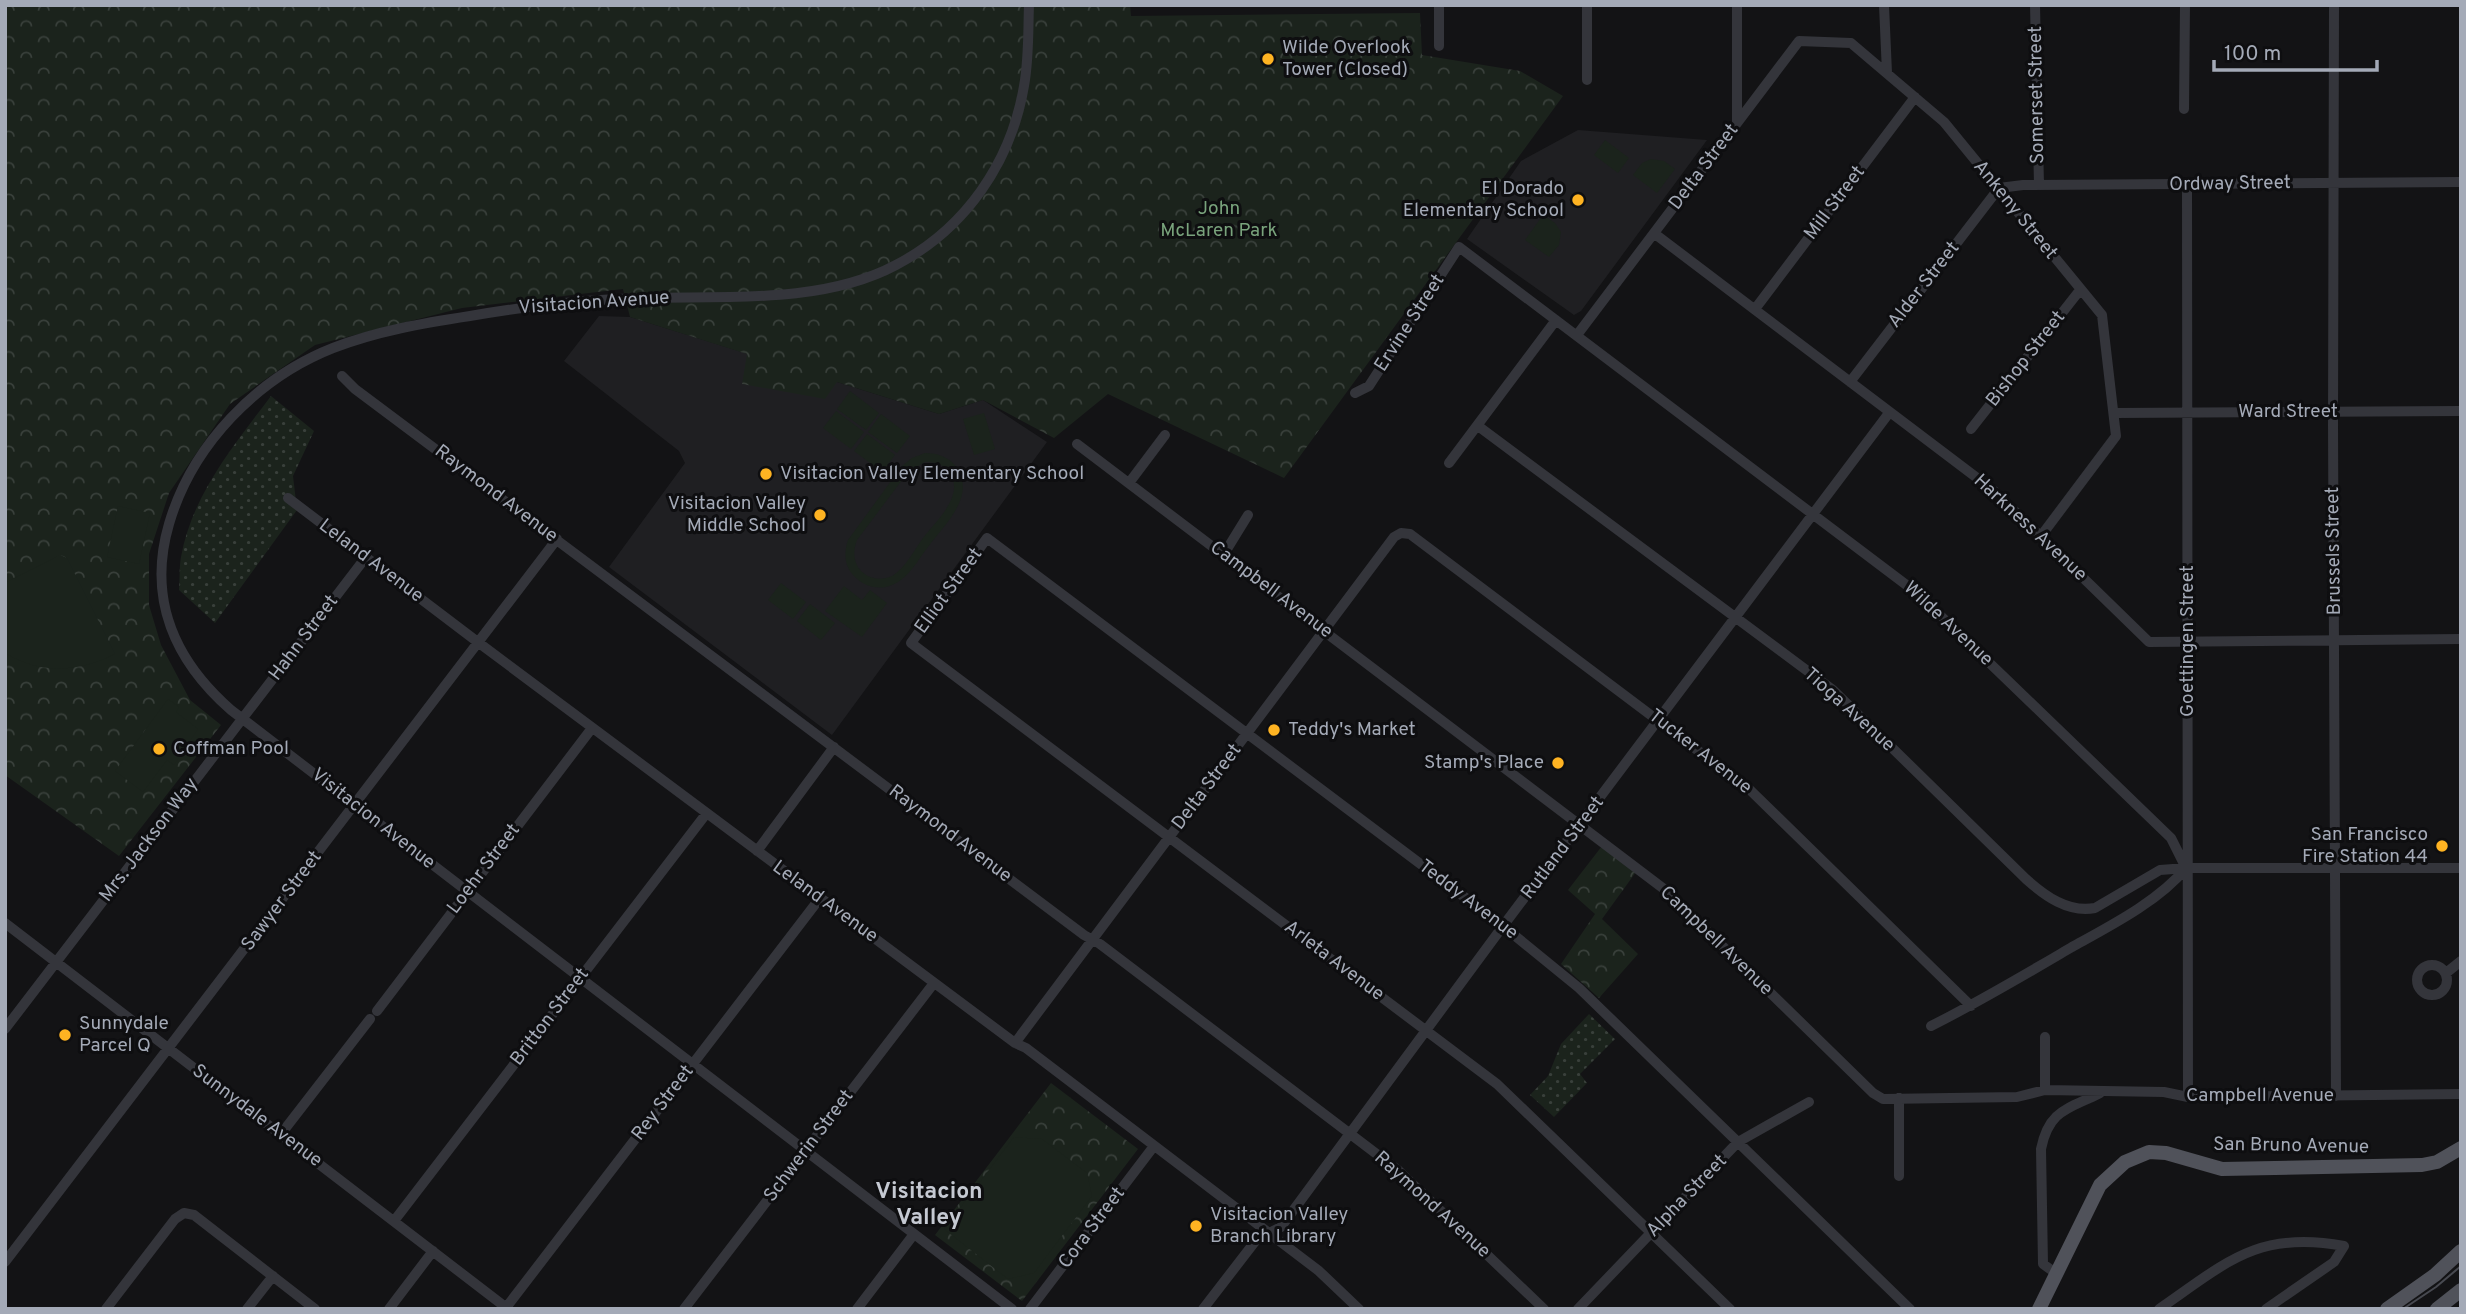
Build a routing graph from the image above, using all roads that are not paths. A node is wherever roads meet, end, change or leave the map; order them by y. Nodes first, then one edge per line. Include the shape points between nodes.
1 (1029, 5) edge
2 (1439, 5) edge
3 (1587, 5) edge
4 (1737, 5) edge
5 (1884, 5) edge
6 (2035, 5) edge
7 (2185, 5) edge
8 (2334, 5) edge
9 (1851, 43) joint
10 (1439, 46) dead end
11 (1887, 73) junction
12 (1587, 80) dead end
13 (1915, 97) junction
14 (2185, 108) dead end
15 (1737, 123) junction
16 (2334, 182) junction
17 (2461, 182) edge
18 (2187, 184) junction
19 (2039, 185) junction
20 (1999, 188) junction
21 (1655, 234) junction
22 (1459, 247) joint
23 (2080, 289) junction
24 (1755, 309) junction
25 (1556, 320) junction
26 (1577, 335) junction
27 (342, 376) dead end
28 (1850, 382) junction
29 (1355, 393) dead end
30 (2333, 411) junction
31 (2461, 411) edge
32 (1889, 412) junction
33 (2188, 412) junction
34 (2115, 413) junction
35 (1478, 426) junction
36 (1971, 429) dead end
37 (1165, 435) dead end
38 (1077, 444) dead end
39 (1449, 463) dead end
40 (1129, 483) junction
41 (288, 498) dead end
42 (1815, 514) junction
43 (1248, 515) dead end
44 (1401, 533) joint
45 (2041, 536) junction
46 (987, 538) joint
47 (557, 539) junction
48 (1224, 554) junction
49 (366, 557) junction
50 (1735, 618) junction
51 (1324, 630) junction
52 (2461, 639) edge
53 (2335, 641) junction
54 (2188, 642) junction
55 (479, 643) junction
56 (911, 643) joint
57 (242, 718) junction
58 (1658, 720) junction
59 (592, 728) junction
60 (1247, 734) junction
61 (834, 747) junction
62 (355, 805) junction
63 (706, 814) junction
64 (1581, 825) junction
65 (1169, 837) junction
66 (757, 851) junction
67 (2186, 868) junction
68 (2336, 868) junction
69 (2461, 868) edge
70 (468, 891) junction
71 (821, 898) junction
72 (5, 923) edge
73 (1503, 926) junction
74 (1093, 939) junction
75 (2461, 961) edge
76 (56, 962) junction
77 (2446, 973) dead end
78 (580, 978) junction
79 (933, 983) junction
80 (1970, 1006) junction
81 (1931, 1026) dead end
82 (5, 1029) edge
83 (1427, 1031) junction
84 (2045, 1037) dead end
85 (1015, 1043) junction
86 (169, 1049) junction
87 (694, 1063) junction
88 (2045, 1090) junction
89 (2100, 1093) junction
90 (2461, 1094) edge
91 (2336, 1096) junction
92 (2188, 1097) junction
93 (1899, 1098) junction
94 (1809, 1102) dead end
95 (1349, 1133) junction
96 (281, 1134) junction
97 (1738, 1142) junction
98 (1154, 1146) junction
99 (2461, 1149) edge
100 (805, 1151) junction
101 (1899, 1177) dead end
102 (394, 1221) junction
103 (1269, 1233) junction
104 (1652, 1233) junction
105 (914, 1234) junction
106 (433, 1251) junction
107 (2461, 1251) edge
108 (5, 1262) edge
109 (2057, 1274) junction
110 (273, 1276) junction
111 (2461, 1290) edge
112 (507, 1308) edge
113 (106, 1309) edge
114 (247, 1309) edge
115 (316, 1309) edge
116 (389, 1309) edge
117 (684, 1309) edge
118 (857, 1309) edge
119 (1012, 1309) edge
120 (1030, 1309) edge
121 (1203, 1309) edge
122 (1359, 1309) edge
123 (1544, 1309) edge
124 (1578, 1309) edge
125 (1730, 1309) edge
126 (1910, 1309) edge
127 (2039, 1309) edge
128 (2159, 1309) edge
129 (2266, 1309) edge
130 (2387, 1309) edge
131 (2437, 1309) edge

1 - 57 street, Visitacion Avenue via 1025,83 1003,155 958,219 896,265 859,281 814,291 590,301 512,309 395,330 313,357 243,406 186,480 166,534 161,573 166,612 179,650 202,682
2 - 10 street
3 - 12 street
4 - 15 street
5 - 11 street
6 - 19 street, Somerset Street
7 - 14 street
8 - 16 street, Brussels Street
9 - 11 street, Ankeny Street
9 - 15 street, Delta Street via 1799,41
11 - 13 street, Ankeny Street
13 - 20 street, Ankeny Street via 1944,122
13 - 24 street, Mill Street
15 - 21 street, Delta Street
16 - 17 street, Ordway Street
16 - 18 street, Ordway Street
16 - 30 street, Brussels Street
18 - 19 street, Ordway Street
18 - 33 street, Goettingen Street
19 - 20 street, Ordway Street
20 - 23 street, Ankeny Street
20 - 28 street, Alder Street
21 - 24 street, Harkness Avenue
21 - 26 street, Delta Street
22 - 25 street, Wilde Avenue
22 - 29 street, Ervine Street via 1369,386
23 - 34 street, Ankeny Street via 2102,315
23 - 36 street, Bishop Street
24 - 28 street, Harkness Avenue
25 - 26 street, Wilde Avenue
25 - 35 street
26 - 42 street, Wilde Avenue
27 - 47 street, Raymond Avenue
28 - 32 street, Harkness Avenue
30 - 31 street, Ward Street
30 - 33 street, Ward Street
30 - 53 street, Brussels Street
32 - 42 street, Rutland Street
32 - 45 street, Harkness Avenue via 1993,490
33 - 34 street, Ward Street
33 - 54 street, Goettingen Street
34 - 45 street, Ankeny Street via 2116,436
35 - 39 street
35 - 50 street, Tioga Avenue
37 - 40 street
38 - 40 street, Campbell Avenue
40 - 48 street, Campbell Avenue
41 - 49 street, Leland Avenue
42 - 50 street, Rutland Street
42 - 67 street, Wilde Avenue via 1917,593 2171,838
43 - 48 street
44 - 51 street, Delta Street
44 - 58 street, Tucker Avenue via 1410,534
45 - 54 street, Harkness Avenue via 2149,642
46 - 56 street, Elliot Street
46 - 60 street, Teddy Avenue
47 - 55 street, Sawyer Street
47 - 61 street, Raymond Avenue
48 - 51 street, Campbell Avenue
49 - 55 street, Leland Avenue
49 - 57 street, Hahn Street
50 - 58 street, Rutland Street
50 - 67 street, Tioga Avenue via 1833,690 2054,900 2084,910 2095,908 2160,870
51 - 60 street, Delta Street
51 - 64 street, Campbell Avenue
52 - 53 street, Harkness Avenue
53 - 54 street, Harkness Avenue
53 - 68 street, Brussels Street
54 - 67 street, Goettingen Street
55 - 59 street, Leland Avenue
55 - 62 street, Sawyer Street
56 - 65 street, Arleta Avenue
57 - 62 street, Visitacion Avenue
57 - 76 street, Mrs. Jackson Way
58 - 64 street, Rutland Street
58 - 80 street, Tucker Avenue via 1749,789
59 - 63 street, Leland Avenue
59 - 70 street, Loehr Street
60 - 65 street, Delta Street
60 - 73 street, Teddy Avenue
61 - 66 street
61 - 74 street, Raymond Avenue
62 - 70 street, Visitacion Avenue
62 - 86 street, Sawyer Street
63 - 66 street, Leland Avenue
63 - 78 street, Britton Street
64 - 73 street, Rutland Street
64 - 93 street, Campbell Avenue via 1664,888 1873,1093 1883,1099
65 - 74 street, Delta Street
65 - 83 street, Arleta Avenue
66 - 71 street, Leland Avenue
67 - 68 street
67 - 80 street via 2174,883 2117,921
67 - 92 street, Goettingen Street
68 - 69 street
68 - 91 street, Brussels Street
70 - 78 street, Visitacion Avenue
70 - 96 street, Loehr Street
71 - 79 street, Leland Avenue
71 - 87 street, Rey Street
72 - 76 street, Sunnydale Avenue
73 - 83 street, Rutland Street
73 - 97 street, Teddy Avenue via 1579,988
74 - 85 street, Delta Street
74 - 95 street, Raymond Avenue
75 - 77 street
76 - 82 street
76 - 86 street, Sunnydale Avenue
78 - 87 street, Visitacion Avenue
78 - 102 street, Britton Street
79 - 85 street, Leland Avenue
79 - 100 street, Schwerin Street
80 - 81 street
83 - 95 street, Rutland Street
83 - 104 street, Arleta Avenue via 1497,1084
84 - 88 street
85 - 98 street, Leland Avenue
86 - 96 street, Sunnydale Avenue
86 - 108 street, Sawyer Street
87 - 100 street, Visitacion Avenue
87 - 112 street, Rey Street
88 - 89 street, Campbell Avenue
88 - 93 street, Campbell Avenue via 2017,1097
89 - 92 street, Campbell Avenue via 2164,1092
89 - 109 street via 2061,1111 2043,1138 2043,1264
90 - 91 street, Campbell Avenue
91 - 92 street, Campbell Avenue
93 - 101 street
94 - 97 street, Alpha Street
95 - 103 street, Rutland Street via 1281,1227
95 - 123 street, Raymond Avenue via 1399,1171
96 - 102 street, Sunnydale Avenue
97 - 104 street, Alpha Street
97 - 126 street, Teddy Avenue
98 - 103 street, Leland Avenue
98 - 120 street, Cora Street
99 - 109 main road, San Bruno Avenue via 2437,1162 2406,1167 2222,1168 2166,1153 2140,1154 2100,1185
100 - 105 street, Visitacion Avenue
100 - 117 street, Schwerin Street
102 - 106 street, Sunnydale Avenue
103 - 121 street, Rutland Street via 1257,1239
103 - 122 street, Leland Avenue
104 - 124 street, Alpha Street
104 - 125 street, Arleta Avenue
105 - 118 street
105 - 119 street, Visitacion Avenue
106 - 112 street, Sunnydale Avenue
106 - 116 street
107 - 130 main road
109 - 127 main road, San Bruno Avenue
110 - 113 street via 194,1215 184,1213
110 - 114 street
110 - 115 street
111 - 131 main road
128 - 129 street via 2254,1248 2282,1242 2344,1246 2334,1262

